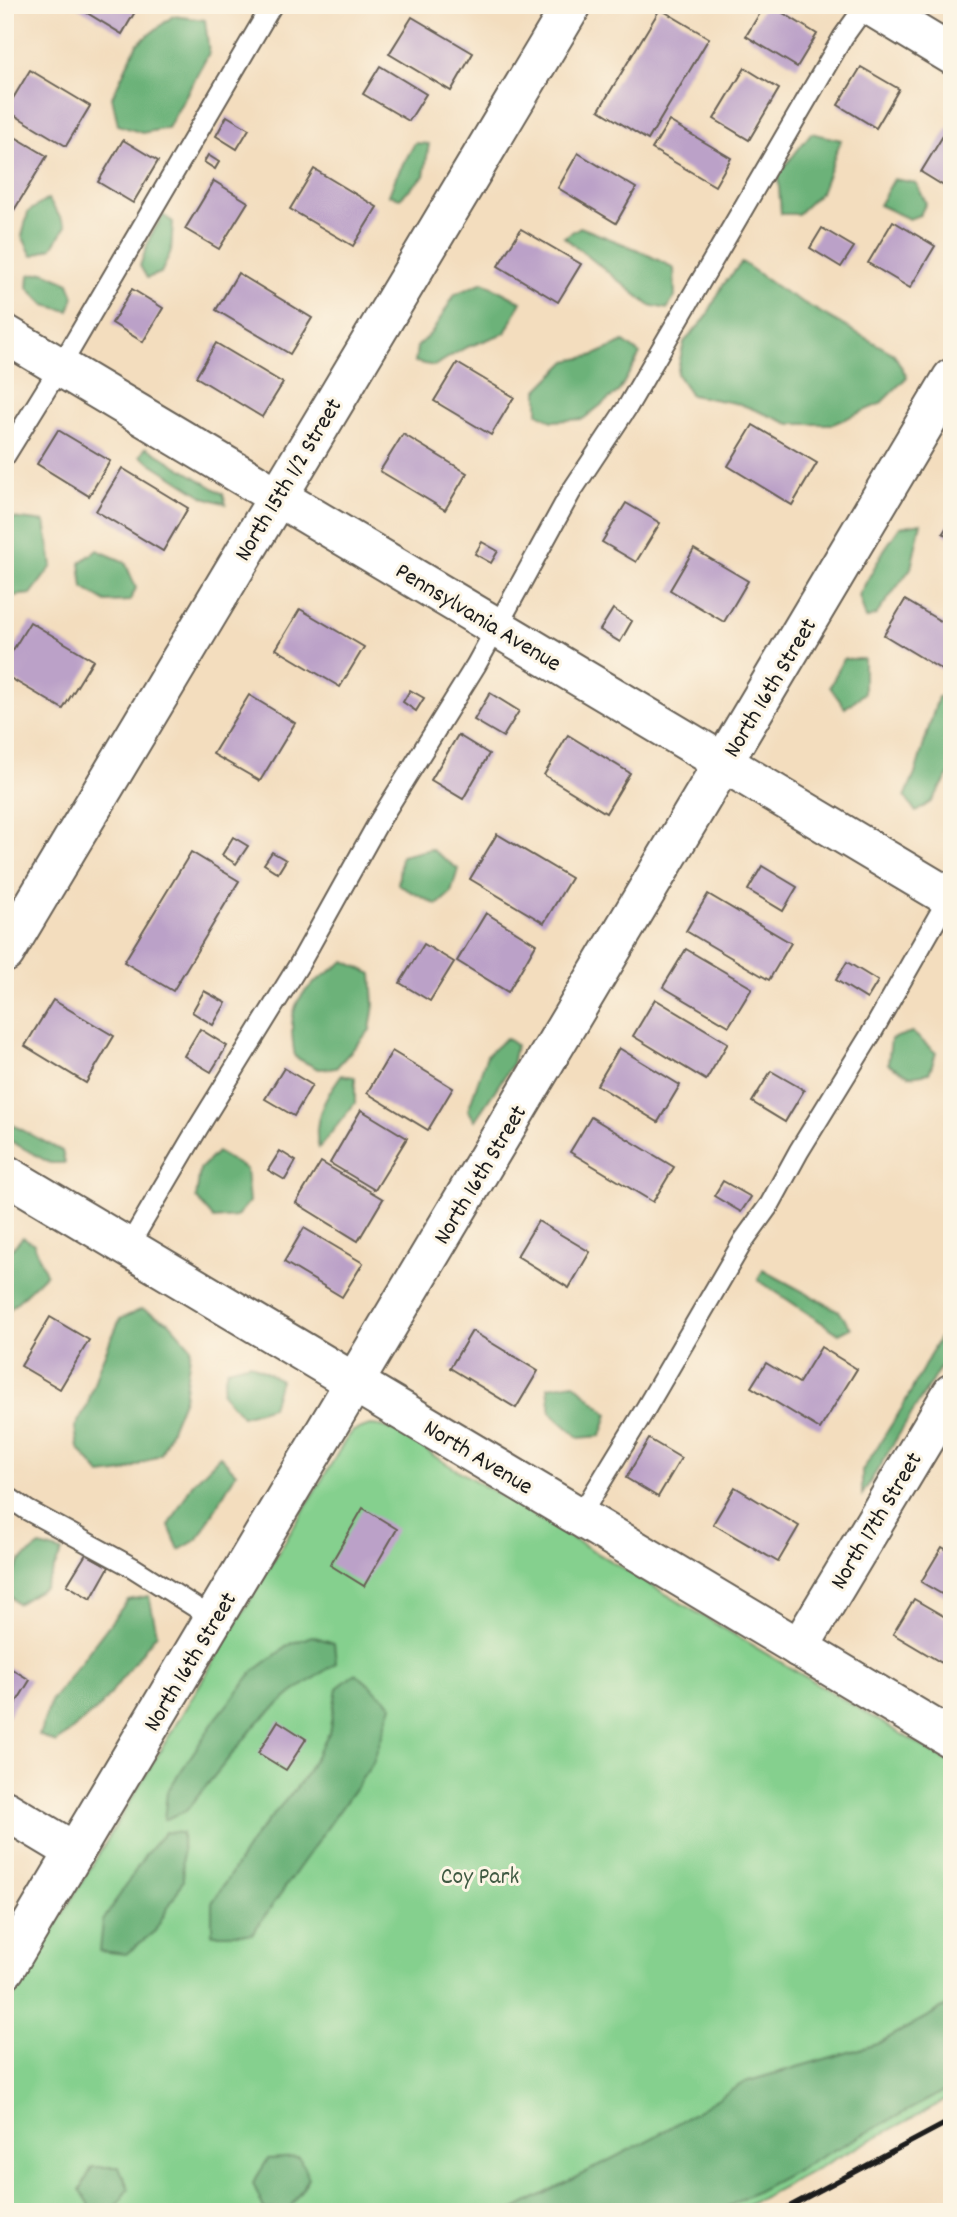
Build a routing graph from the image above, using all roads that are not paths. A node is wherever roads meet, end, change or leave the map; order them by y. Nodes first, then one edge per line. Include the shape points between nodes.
1 (272, 5) edge
2 (572, 5) edge
3 (868, 5) edge
4 (952, 55) edge
5 (5, 334) edge
6 (60, 367) junction
7 (952, 378) edge
8 (5, 456) edge
9 (277, 496) junction
10 (498, 627) junction
11 (724, 762) junction
12 (951, 896) edge
13 (5, 953) edge
14 (5, 1174) edge
15 (128, 1248) junction
16 (355, 1382) junction
17 (952, 1393) edge
18 (5, 1495) edge
19 (580, 1516) junction
20 (214, 1619) junction
21 (799, 1648) junction
22 (952, 1739) edge
23 (5, 1810) edge
24 (75, 1852) junction
25 (5, 1969) edge

1 - 6 lane
2 - 9 street, North 15th 1/2 Street
3 - 4 street
3 - 10 lane via 843,37 628,406 571,492
5 - 6 street, Pennsylvania Avenue
6 - 8 lane
6 - 9 street, Pennsylvania Avenue
7 - 11 street, North 16th Street
9 - 10 street, Pennsylvania Avenue
9 - 13 street, North 15th 1/2 Street
10 - 11 street, Pennsylvania Avenue
10 - 15 lane
11 - 12 street, Pennsylvania Avenue
11 - 16 street, North 16th Street
12 - 19 lane
14 - 15 street, North Avenue
15 - 16 street, North Avenue
16 - 19 street, North Avenue
16 - 20 street, North 16th Street
17 - 21 street, North 17th Street
18 - 20 lane
19 - 21 street, North Avenue
20 - 24 street, North 16th Street
21 - 22 street, North Avenue
23 - 24 street
24 - 25 street, North 16th Street

